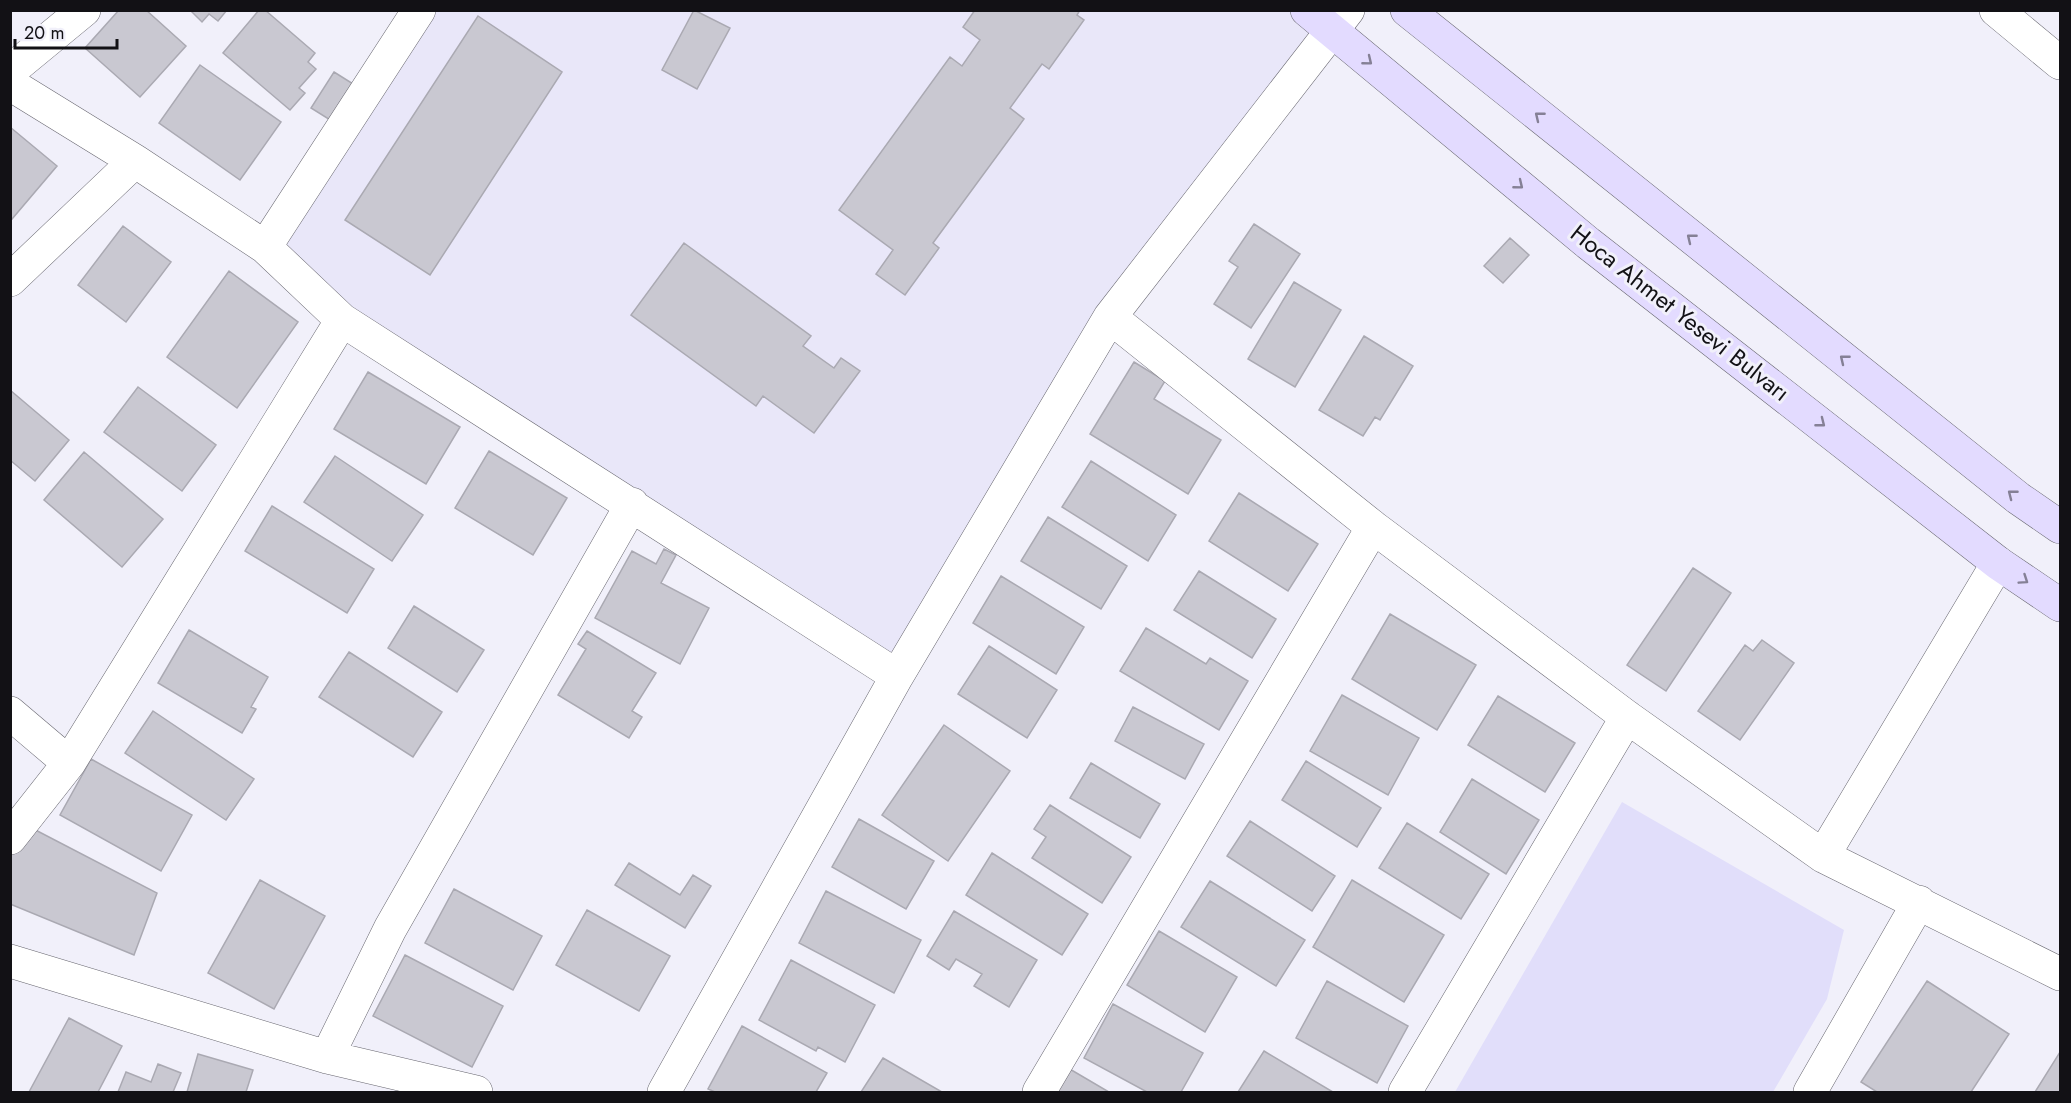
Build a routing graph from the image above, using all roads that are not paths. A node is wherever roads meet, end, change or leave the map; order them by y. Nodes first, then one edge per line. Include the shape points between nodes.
1 (84, 10) edge
2 (419, 10) edge
3 (1307, 10) edge
4 (1407, 10) edge
5 (1996, 10) edge
6 (1340, 21) edge
7 (2061, 63) edge
8 (10, 71) edge
9 (10, 84) edge
10 (135, 161) junction
11 (265, 247) junction
12 (10, 280) edge
13 (1110, 317) junction
14 (342, 320) junction
15 (632, 504) junction
16 (1373, 527) junction
17 (2061, 527) edge
18 (1998, 563) junction
19 (2061, 605) edge
20 (897, 676) junction
21 (10, 712) edge
22 (1627, 717) junction
23 (69, 763) junction
24 (10, 838) edge
25 (1823, 856) junction
26 (1918, 902) junction
27 (10, 961) edge
28 (2061, 974) edge
29 (327, 1057) junction
30 (476, 1092) edge
31 (664, 1092) edge
32 (1039, 1092) edge
33 (1405, 1092) edge
34 (1810, 1092) edge

1 - 8 street
2 - 11 street
3 - 6 main road, Hoca Ahmet Yesevi Bulvarı
17 -> 4 main road via 2018,498
5 - 7 street
6 - 13 street
6 -> 18 main road, Hoca Ahmet Yesevi Bulvarı via 1588,243
9 - 10 street
10 - 11 street
10 - 12 street
11 - 14 street
13 - 16 street
13 - 20 street
14 - 15 street
14 - 23 street
15 - 20 street
15 - 29 street via 390,930
16 - 22 street
16 - 32 street
18 -> 19 main road, Hoca Ahmet Yesevi Bulvarı
18 - 25 street
20 - 31 street
21 - 23 street
22 - 25 street
22 - 33 street
23 - 24 street
25 - 26 street
26 - 28 street
26 - 34 street
27 - 29 street
29 - 30 street

